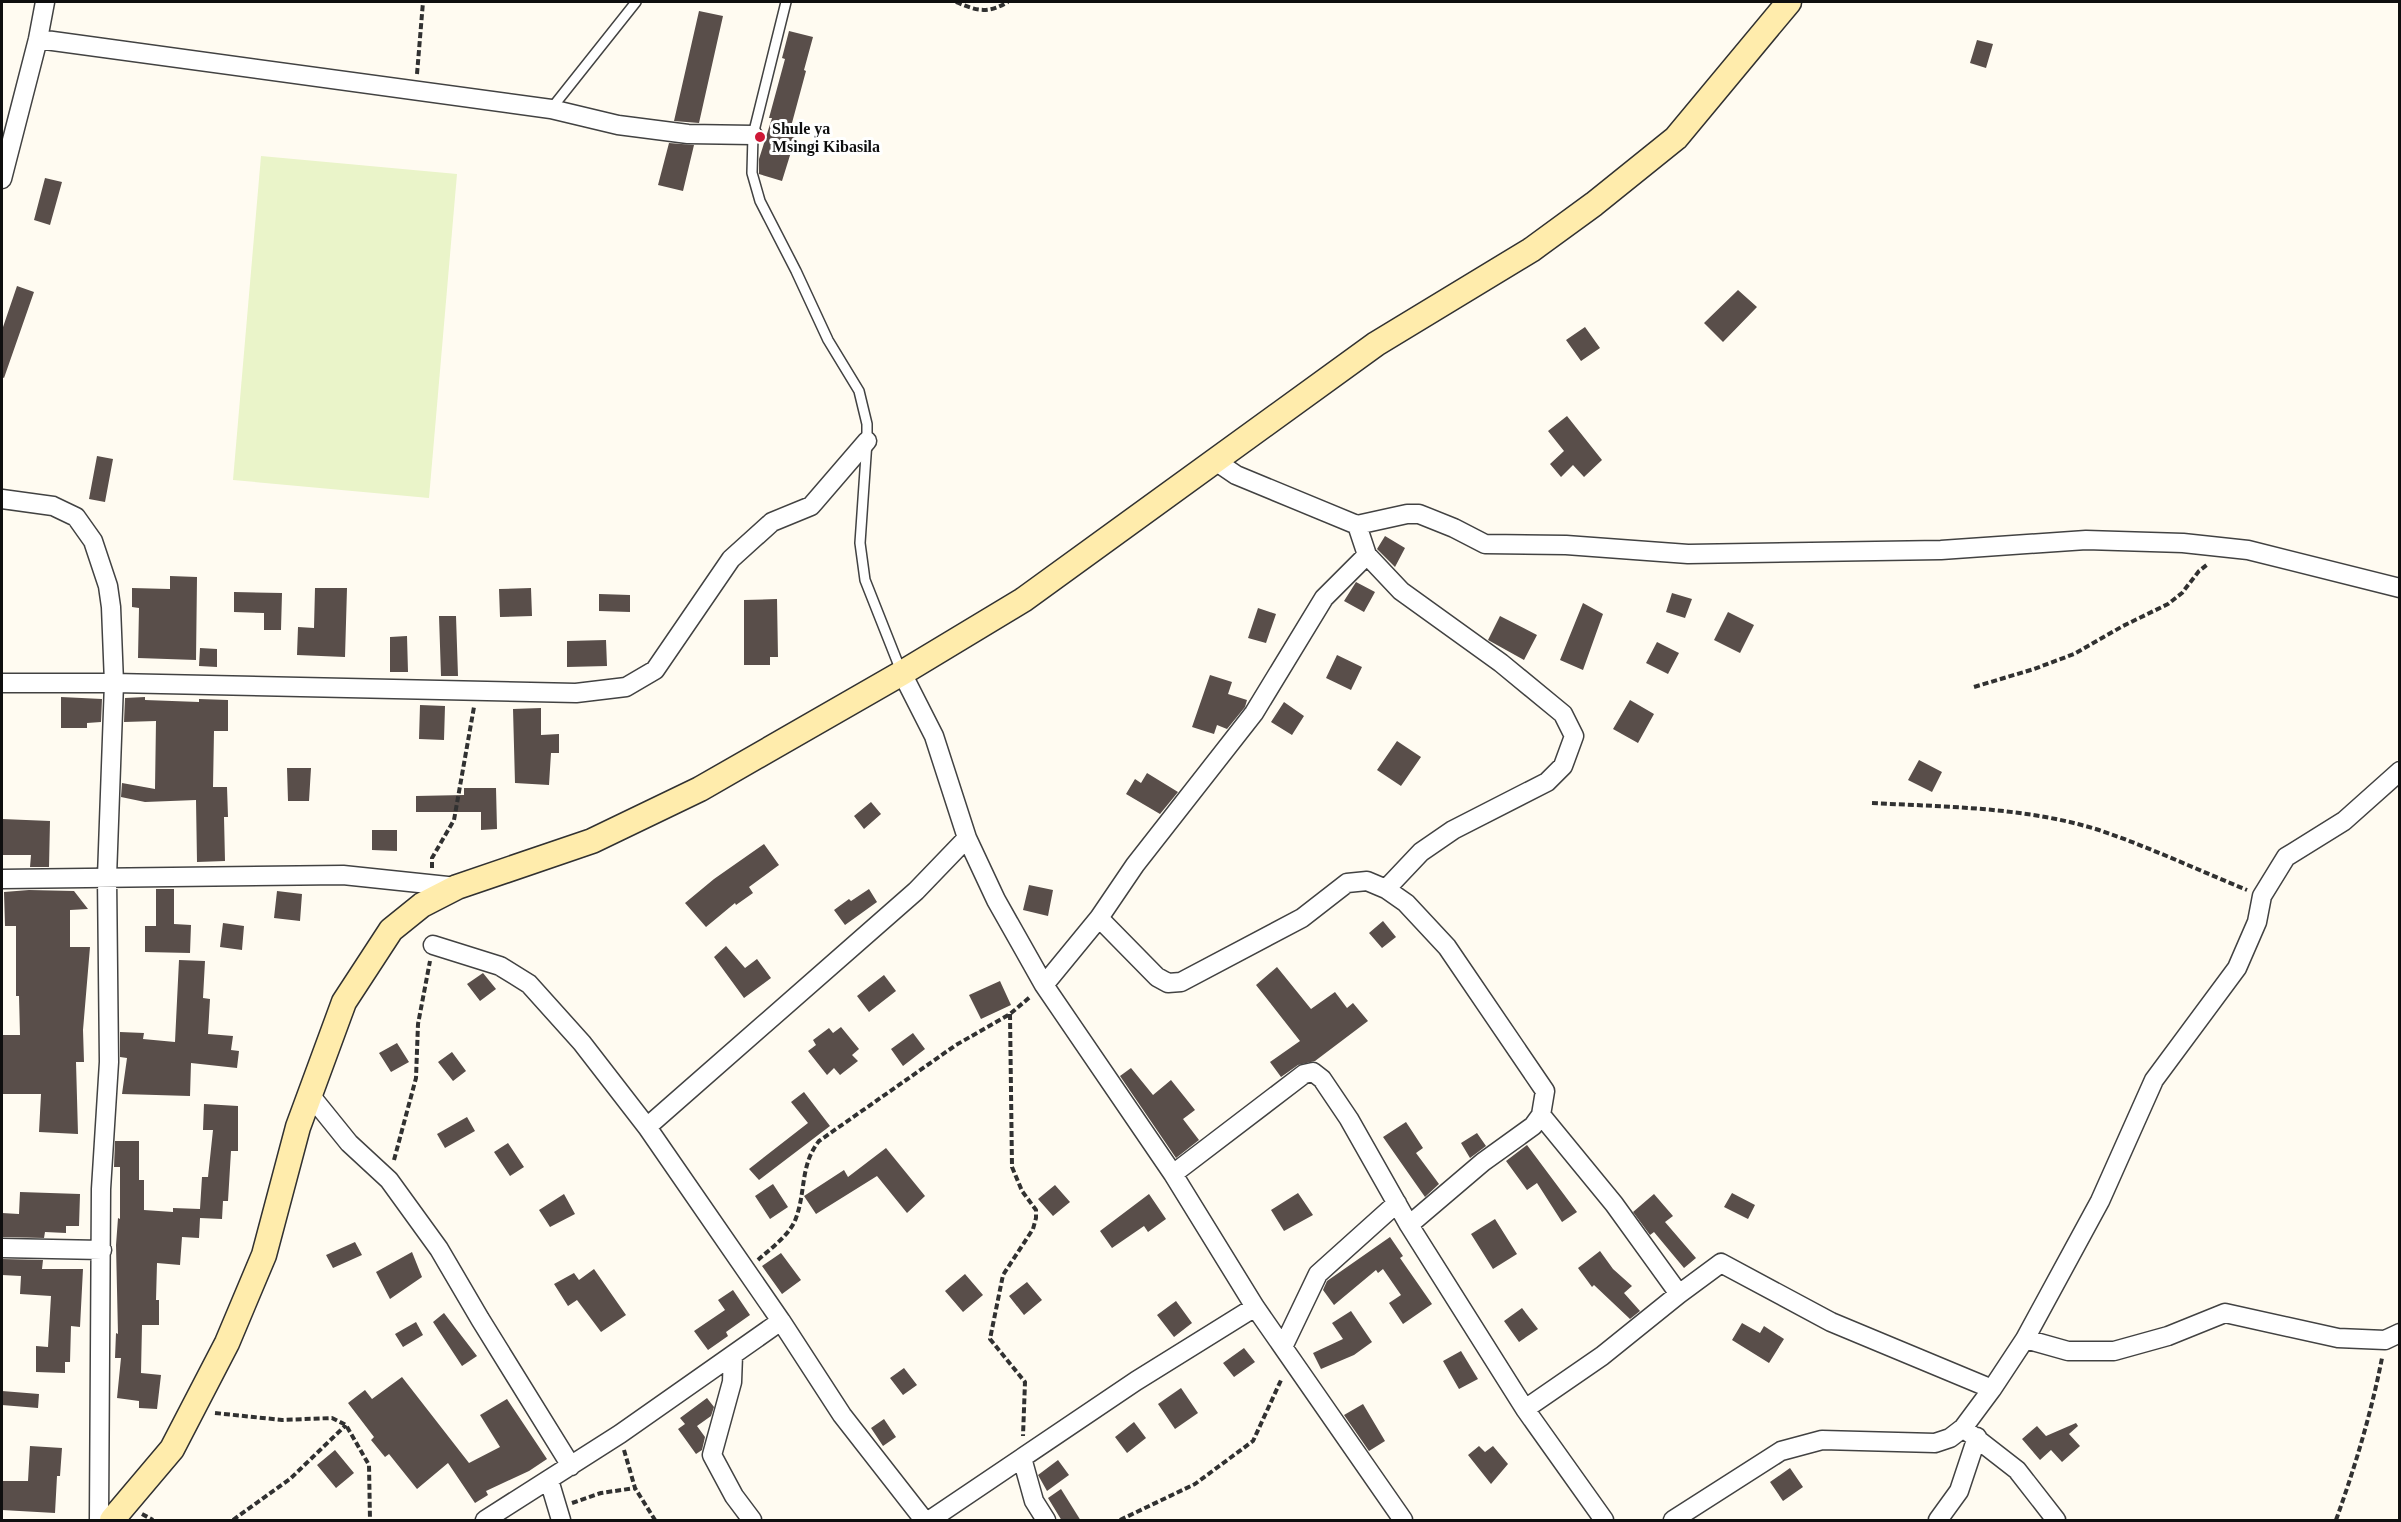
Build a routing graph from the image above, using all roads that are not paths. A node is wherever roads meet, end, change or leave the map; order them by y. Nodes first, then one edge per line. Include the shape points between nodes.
1 (45, 2) edge
2 (636, 2) edge
3 (786, 2) edge
4 (1789, 2) edge
5 (38, 39) junction
6 (550, 109) junction
7 (753, 135) junction
8 (2, 179) edge
9 (867, 441) junction
10 (1214, 460) junction
11 (2, 500) edge
12 (1357, 525) junction
13 (1367, 555) junction
14 (2400, 588) edge
15 (902, 673) junction
16 (2, 682) edge
17 (114, 683) junction
18 (2400, 771) edge
19 (967, 838) junction
20 (107, 878) junction
21 (2, 879) edge
22 (457, 887) junction
23 (1386, 889) junction
24 (1099, 918) junction
25 (433, 945) road end
26 (1044, 985) junction
27 (311, 1096) junction
28 (1541, 1115) junction
29 (647, 1127) junction
30 (1173, 1174) junction
31 (1397, 1203) junction
32 (1409, 1224) junction
33 (2, 1248) edge
34 (102, 1250) junction
35 (1679, 1294) junction
36 (1255, 1307) junction
37 (781, 1321) junction
38 (2392, 1337) edge
39 (2025, 1339) junction
40 (1287, 1353) junction
41 (733, 1355) junction
42 (1992, 1389) junction
43 (1525, 1409) junction
44 (1970, 1432) junction
45 (1022, 1458) junction
46 (570, 1466) junction
47 (549, 1480) junction
48 (559, 1514) edge
49 (99, 1521) edge
50 (112, 1521) edge
51 (485, 1521) edge
52 (752, 1521) edge
53 (924, 1521) edge
54 (930, 1521) edge
55 (1046, 1521) edge
56 (1403, 1521) edge
57 (1604, 1521) edge
58 (1672, 1521) edge
59 (1938, 1521) edge
60 (2056, 1521) edge

1 - 5 street
2 - 6 lane
3 - 7 lane
4 - 10 main road via 1676,138 1594,204 1531,250 1376,344
5 - 6 street
5 - 8 street
6 - 7 street via 618,125 688,134
7 - 9 lane via 752,173 760,201 828,340 859,391
9 - 15 lane via 861,552 866,580
9 - 17 street via 811,506 772,522 731,559 656,670 626,687 576,693
10 - 12 street via 1236,475
10 - 15 main road via 1023,600
11 - 17 street via 53,506 76,517 93,541 108,586
12 - 13 street
12 - 14 street via 1419,514 1485,544 1688,554 1941,550 2085,540 2183,543 2259,553
13 - 23 street via 1401,591 1501,663 1563,714 1574,736 1563,766 1547,782 1453,830 1422,852
13 - 24 street via 1324,598 1254,713 1135,865
15 - 19 street via 934,736
15 - 22 main road via 700,789 592,841
16 - 17 street
17 - 20 street
18 - 39 street via 2344,821 2286,857 2262,896 2257,922 2237,968 2154,1080 2100,1201
19 - 26 street via 996,900
19 - 29 street via 916,891
20 - 21 street
20 - 22 street via 343,875
20 - 34 street via 109,1062 100,1189
22 - 27 main road via 422,905 391,930 367,964 344,1002
23 - 24 street via 1367,881 1347,883 1302,918 1181,982 1168,983 1157,977
23 - 28 street via 1406,903 1447,947 1506,1031 1545,1091
24 - 26 street
25 - 29 street via 500,966 529,984 582,1043
26 - 30 street
27 - 46 street via 349,1143 389,1180 439,1249
27 - 50 main road via 298,1127 264,1255 227,1343 172,1449
28 - 32 street via 1533,1126
28 - 35 street via 1614,1204
29 - 37 street
30 - 31 street via 1304,1074 1313,1072 1349,1119
30 - 36 street
31 - 32 street
31 - 40 street via 1318,1274
32 - 43 street
33 - 34 street
34 - 49 street
35 - 42 street via 1722,1263 1831,1322
35 - 43 street via 1602,1356
36 - 40 street
36 - 45 street via 1136,1380
37 - 41 street
37 - 53 street via 842,1415
38 - 39 street via 2338,1338 2225,1313 2168,1336 2114,1351 2068,1351
39 - 42 street
40 - 56 street
41 - 46 street
41 - 52 street via 732,1382 712,1455
42 - 44 street
43 - 57 street
44 - 58 street via 1935,1443 1822,1440 1780,1451
44 - 59 street via 1959,1491
44 - 60 street via 2017,1470
45 - 54 street
45 - 55 street via 1034,1501
46 - 47 street
47 - 48 street
47 - 51 street

